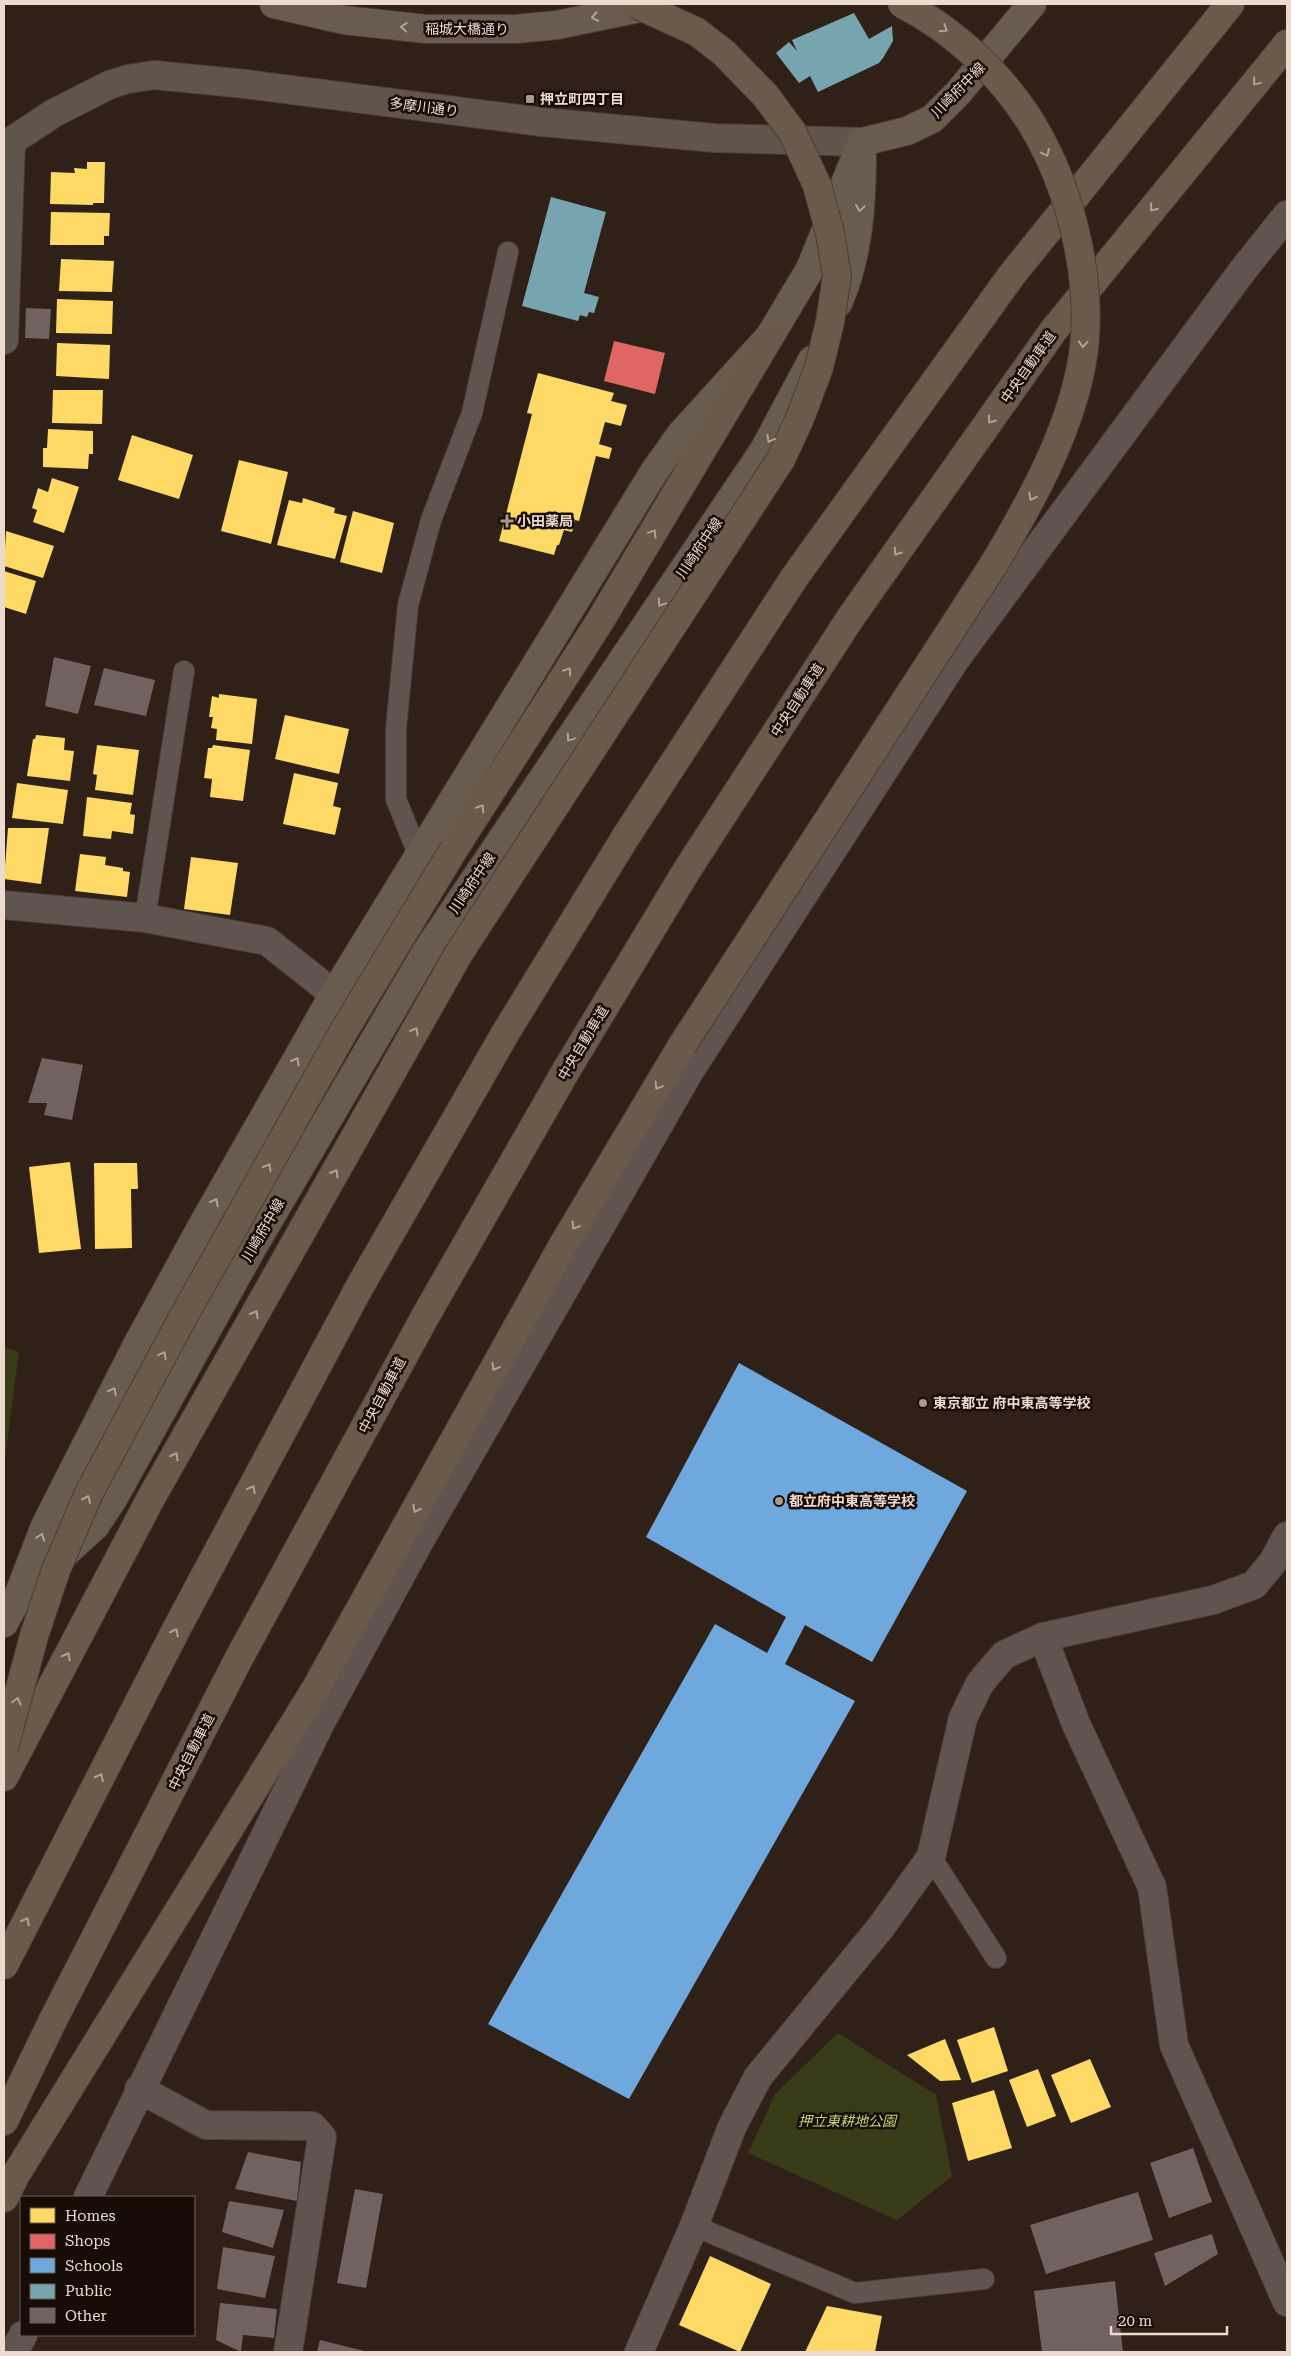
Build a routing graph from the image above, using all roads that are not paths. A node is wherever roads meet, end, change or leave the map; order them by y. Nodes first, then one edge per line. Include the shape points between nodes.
1 (274, 4) edge
2 (636, 4) edge
3 (659, 4) edge
4 (902, 4) edge
5 (1032, 4) edge
6 (1230, 4) edge
7 (1287, 44) edge
8 (862, 142) junction
9 (7, 144) edge
10 (1287, 215) edge
11 (508, 252) dead end
12 (770, 336) junction
13 (4, 340) edge
14 (184, 671) dead end
15 (418, 854) junction
16 (4, 905) edge
17 (145, 918) junction
18 (334, 994) junction
19 (202, 1226) junction
20 (250, 1252) junction
21 (1287, 1536) edge
22 (17, 1598) junction
23 (4, 1624) edge
24 (1043, 1637) junction
25 (4, 1748) edge
26 (4, 1777) edge
27 (931, 1857) junction
28 (996, 1958) dead end
29 (4, 1964) edge
30 (139, 2089) junction
31 (4, 2121) edge
32 (88, 2196) edge
33 (4, 2198) edge
34 (694, 2226) junction
35 (984, 2279) dead end
36 (1287, 2302) edge
37 (22, 2336) edge
38 (14, 2352) edge
39 (288, 2352) edge
40 (639, 2352) edge

3 -> 1 main road, 稲城大橋通り via 557,25 426,30 344,20
26 -> 2 highway, bridge via 151,1498 459,953 781,459 819,367 837,276 817,185 793,133 765,95 724,53 697,32
4 -> 33 highway, bridge via 953,35 994,74 1033,126 1060,182 1080,252 1085,308 1081,367 1063,428 1033,497 994,564 683,1044 563,1245 316,1688
5 - 8 main road, 川崎府中線 via 958,93 932,119 907,131
29 -> 6 highway via 178,1626 360,1286 506,1032 625,838 794,578 1011,276
7 -> 31 highway, 中央自動車道 via 1053,331 851,617 687,870 567,1069 421,1323 238,1660
8 - 9 street, 多摩川通り via 714,138 542,122 154,75 109,85 54,113
8 - 12 main road, 川崎府中線 via 810,269
8 -> 20 main road, 川崎府中線 via 862,203 846,284 808,369 764,450 426,952
9 - 13 street
10 - 30 street via 954,660 689,1072 419,1542 320,1722
11 - 15 lane via 472,413 431,520 408,605 396,729 396,799
12 - 15 main road, 川崎府中線 via 681,434 654,472
25 -> 12 highway, bridge via 34,1636 56,1570 90,1493 182,1319 345,1029 454,849 600,622
14 - 17 lane
15 - 18 main road, 川崎府中線
16 - 17 street
17 - 18 street via 267,942
19 -> 18 main road, 川崎府中線
19 - 20 main road
22 -> 19 main road, 川崎府中線 via 45,1526
20 - 22 main road, 川崎府中線 via 95,1526
21 - 24 street via 1273,1562 1254,1585 1213,1600
22 - 23 main road, 川崎府中線
24 - 27 street via 1004,1655 980,1683 963,1718
24 - 36 street via 1076,1724 1152,1887 1174,2044
27 - 28 lane
27 - 34 street via 881,1927 758,2077 732,2127
30 - 32 street
30 - 39 street via 206,2124 312,2126 322,2137
34 - 35 lane via 855,2293
34 - 40 street
37 - 38 street

